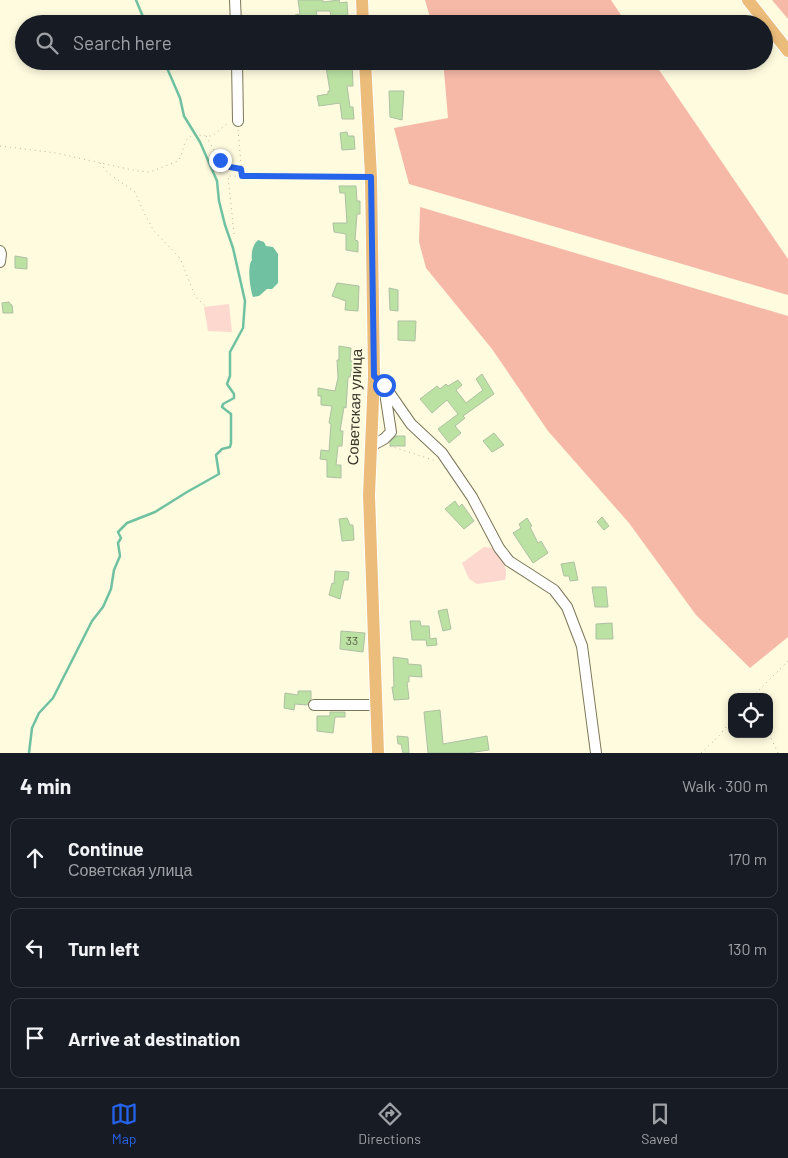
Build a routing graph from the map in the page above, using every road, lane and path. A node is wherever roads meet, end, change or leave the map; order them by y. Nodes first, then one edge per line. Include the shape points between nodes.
1 (235, 0) edge
2 (362, 0) edge
3 (748, 0) edge
4 (236, 15) edge
5 (363, 15) edge
6 (760, 15) edge
7 (773, 32) edge
8 (788, 51) edge
9 (237, 70) edge
10 (365, 70) edge
11 (238, 121) junction
12 (206, 136) junction
13 (0, 146) edge
14 (100, 163) junction
15 (241, 169) junction
16 (242, 176) junction
17 (371, 177) junction
18 (234, 234) dead end
19 (0, 250) edge
20 (0, 262) edge
21 (206, 307) dead end
22 (374, 376) junction
23 (384, 385) junction
24 (407, 419) junction
25 (390, 423) junction
26 (374, 444) junction
27 (451, 466) junction
28 (788, 661) edge
29 (756, 693) edge
30 (376, 704) junction
31 (314, 705) dead end
32 (728, 725) edge
33 (771, 738) edge
34 (378, 753) edge
35 (596, 753) edge
36 (702, 753) edge
37 (778, 753) edge

1 - 4 street
2 - 5 main road
3 - 6 main road
7 - 8 main road
9 - 11 street
10 - 17 main road, Советская улица
11 - 12 path via 226,124 212,136
11 - 15 path
12 - 14 path via 193,135 185,141 178,161 156,170 144,172
12 - 15 path via 220,160
13 - 14 path via 56,152
14 - 21 path via 114,178 135,192 144,215 154,231 180,258 195,296
15 - 16 path
16 - 17 path
16 - 18 path via 228,176
17 - 22 main road, Советская улица
19 - 20 street
22 - 23 street
22 - 26 main road, Советская улица
23 - 24 street
23 - 25 street
24 - 25 street
24 - 27 street
25 - 26 street via 390,432
26 - 27 path
26 - 30 main road, Советская улица via 369,495
27 - 35 street via 509,561 554,590 567,608 582,646
28 - 29 path
30 - 31 street
30 - 34 main road, Советская улица
32 - 36 path
33 - 37 path

